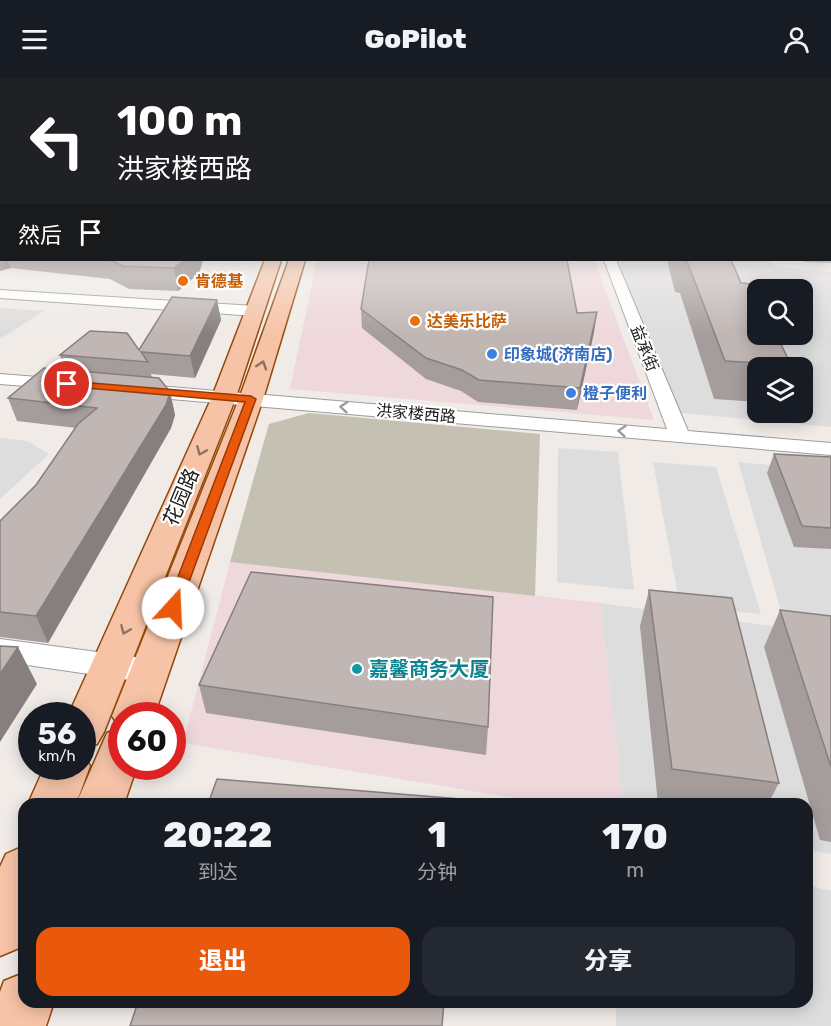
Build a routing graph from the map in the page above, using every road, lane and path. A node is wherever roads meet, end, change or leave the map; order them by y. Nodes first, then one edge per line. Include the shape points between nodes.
1 (273, 261) edge
2 (297, 261) edge
3 (610, 261) edge
4 (0, 294) edge
5 (255, 311) junction
6 (0, 379) edge
7 (82, 386) edge
8 (118, 388) edge
9 (238, 398) junction
10 (680, 436) junction
11 (831, 449) edge
12 (0, 650) edge
13 (111, 665) junction
14 (150, 671) junction
15 (95, 702) edge
16 (138, 702) edge
17 (62, 780) edge
18 (109, 780) edge
19 (55, 798) edge
20 (102, 798) edge
21 (18, 885) edge
22 (0, 928) edge
23 (23, 1008) edge
24 (16, 1026) edge

1 - 5 main road, 花园路
9 -> 2 main road, 花园路
3 - 10 street, 益承街
4 - 5 street
5 - 9 main road, 花园路
6 - 7 street
8 - 9 street, 洪家楼西路
10 -> 9 street, 洪家楼西路
9 -> 13 main road, 花园路
9 - 14 main road, 花园路
10 - 11 street, 洪家楼西路
12 - 13 street
13 - 14 street
13 - 15 main road, 花园路
14 - 16 main road, 花园路
17 - 19 main road
18 - 20 main road
21 - 22 main road
23 - 24 main road

